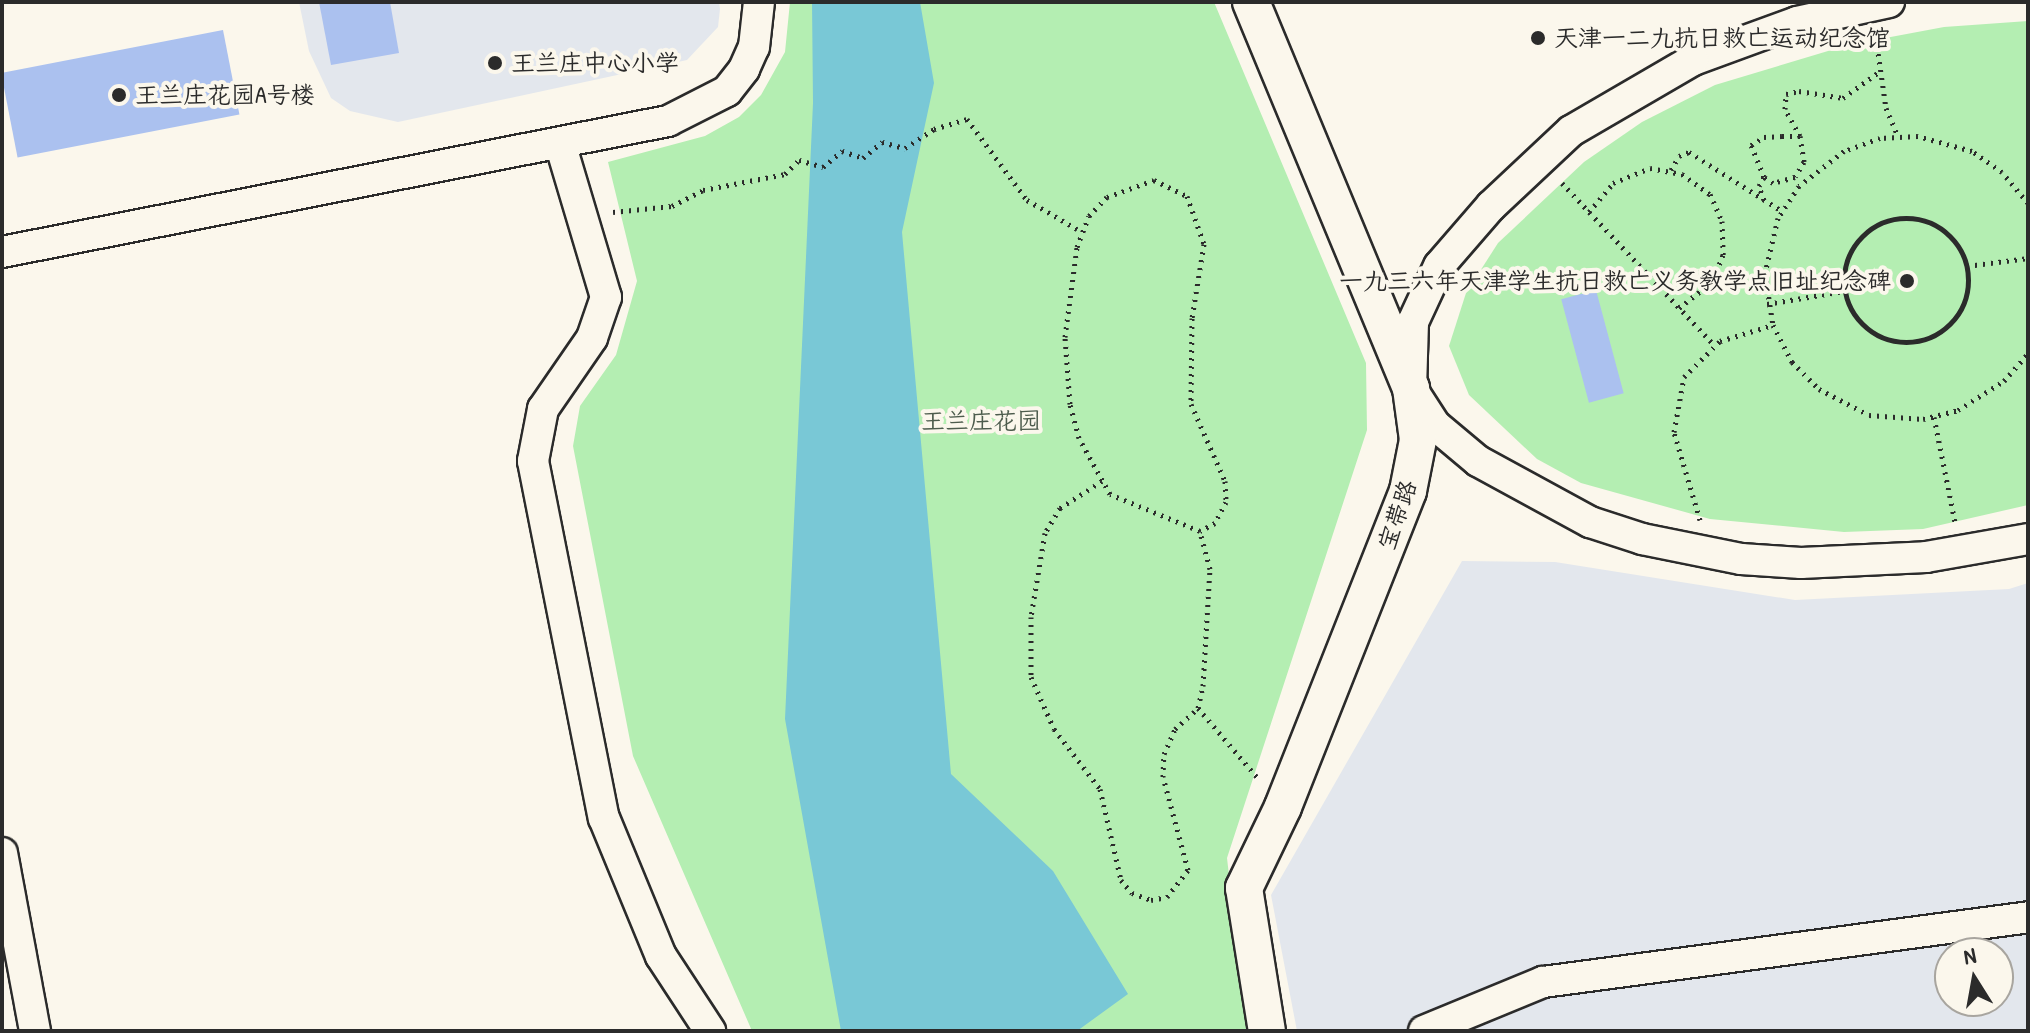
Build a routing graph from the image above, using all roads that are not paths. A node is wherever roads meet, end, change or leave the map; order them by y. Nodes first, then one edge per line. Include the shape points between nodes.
1 (759, 2) edge
2 (1251, 2) edge
3 (1877, 3) edge
4 (560, 143) junction
5 (2, 252) edge
6 (1411, 388) junction
7 (2028, 539) edge
8 (2, 853) edge
9 (2028, 917) edge
10 (35, 1031) edge
11 (710, 1031) edge
12 (1267, 1031) edge
13 (1424, 1031) edge

1 - 4 street via 754,47 727,91 668,121
2 - 6 street, 宝带路
3 - 6 street via 1797,22 1693,60 1608,105 1539,159 1455,247 1422,295 1413,322
4 - 5 street
4 - 11 street via 606,297 603,315 543,409 533,461 604,818 661,956
6 - 7 street via 1435,425 1512,482 1590,522 1702,553 1801,563 1961,553
6 - 12 street, 宝带路 via 1418,440 1408,491 1283,807 1244,888
8 - 10 street
9 - 13 street via 1543,982

